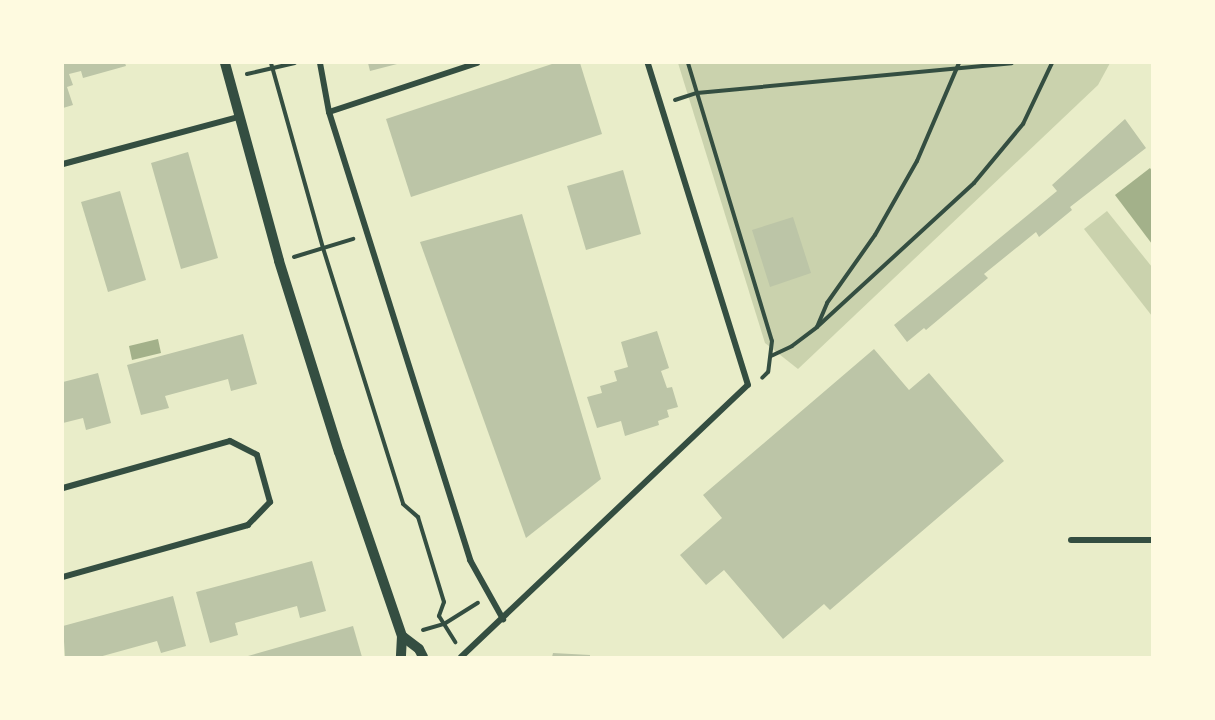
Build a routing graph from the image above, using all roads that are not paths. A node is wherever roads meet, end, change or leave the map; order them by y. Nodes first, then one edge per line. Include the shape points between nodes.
1 (225, 63) edge
2 (320, 63) edge
3 (477, 63) edge
4 (648, 63) edge
5 (329, 112) junction
6 (238, 117) junction
7 (63, 164) edge
8 (63, 488) edge
9 (1071, 540) dead end
10 (1152, 540) edge
11 (63, 577) edge
12 (503, 619) junction
13 (402, 636) junction
14 (462, 656) edge
15 (401, 657) edge
16 (423, 657) edge

1 - 6 street
2 - 5 street
3 - 5 street
4 - 12 street via 748,385
5 - 12 street via 470,560
6 - 7 street
6 - 13 street via 339,452
8 - 11 street via 230,441 257,454 270,502 248,525
9 - 10 street
12 - 14 street
13 - 15 street
13 - 16 street

